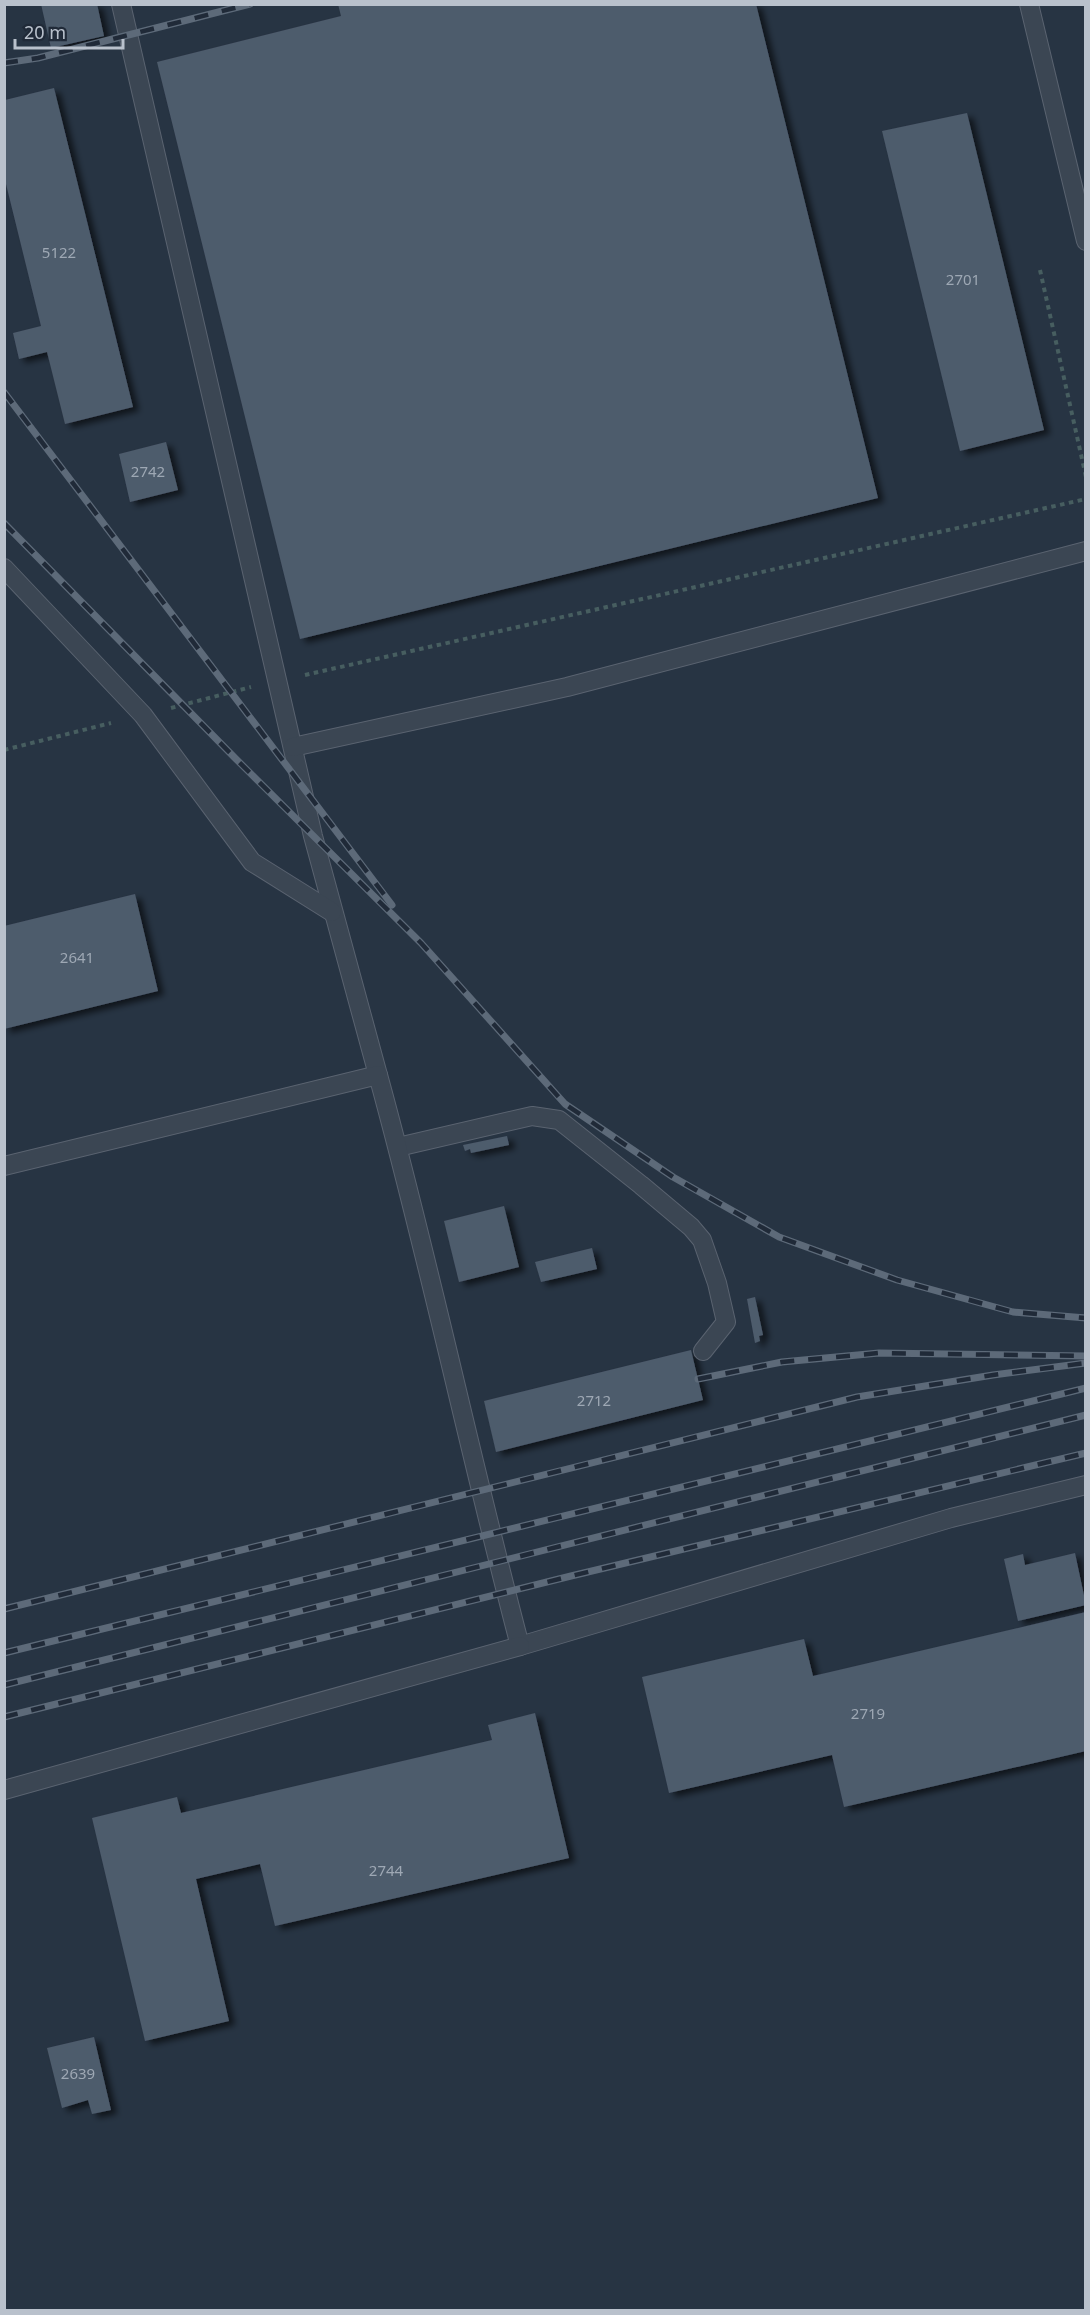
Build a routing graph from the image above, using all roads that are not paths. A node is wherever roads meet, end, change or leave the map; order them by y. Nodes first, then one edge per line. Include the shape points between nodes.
1 (121, 4) edge
2 (1029, 4) edge
3 (1086, 241) edge
4 (1086, 551) edge
5 (4, 568) edge
6 (293, 747) junction
7 (332, 912) junction
8 (378, 1075) junction
9 (398, 1147) junction
10 (4, 1166) edge
11 (703, 1351) dead end
12 (1086, 1485) edge
13 (520, 1646) junction
14 (4, 1790) edge

1 - 6 lane
2 - 3 lane
4 - 6 lane via 567,687
5 - 7 lane via 143,715 252,862
6 - 7 lane
7 - 8 lane
8 - 9 lane
8 - 10 lane
9 - 11 lane via 532,1116 559,1120 702,1239 726,1322
9 - 13 lane
12 - 13 lane via 951,1518
13 - 14 lane

